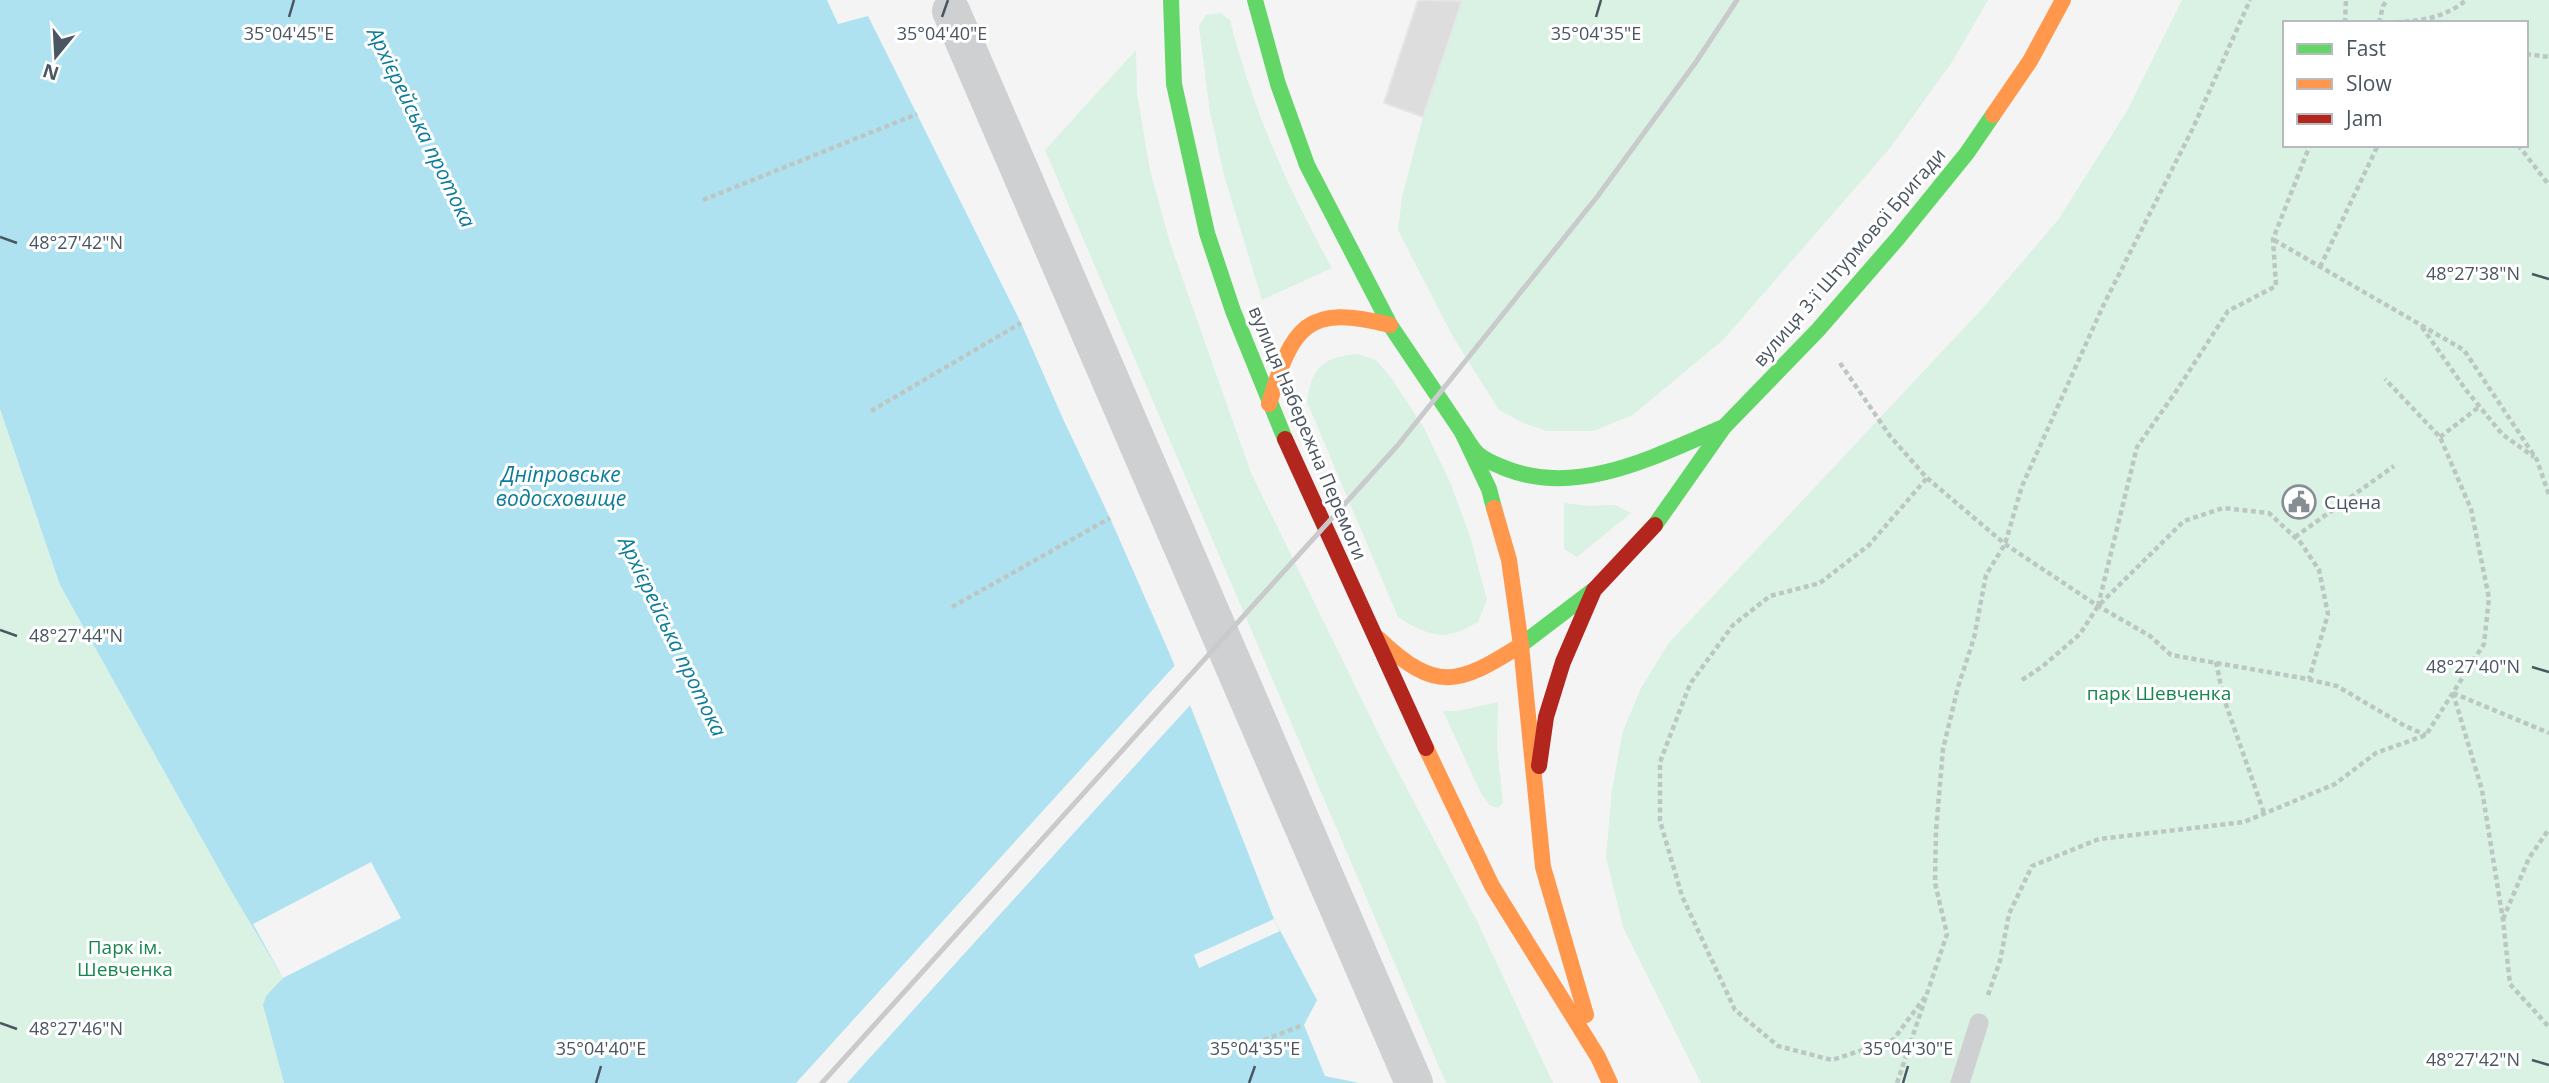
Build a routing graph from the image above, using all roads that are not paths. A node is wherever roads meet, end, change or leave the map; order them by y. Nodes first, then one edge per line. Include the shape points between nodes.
1 (1171, 0) edge
2 (1255, 0) edge
3 (2063, 0) edge
4 (951, 11) dead end
5 (1390, 325) junction
6 (1269, 404) junction
7 (1724, 427) junction
8 (1462, 432) junction
9 (1594, 590) junction
10 (1372, 633) junction
11 (1521, 645) junction
12 (1535, 793) junction
13 (1979, 1023) road end
14 (1598, 1057) junction
15 (1415, 1083) edge
16 (1611, 1083) edge
17 (1960, 1083) edge

1 - 6 main road, вулиця Набережна Перемоги via 1174,84 1207,233
2 - 5 main road via 1307,165
3 - 7 main road, вулиця 3-ї Штурмової Бригади via 2030,61 1967,153 1818,330
4 - 15 street
5 - 6 main road via 1361,315 1333,315 1306,325 1291,340 1280,363
5 - 8 main road
6 - 10 main road, вулиця Набережна Перемоги
7 - 8 main road, вулиця 3-ї Штурмової Бригади via 1619,469 1576,478 1535,478 1508,471 1480,456
7 - 9 main road, вулиця 3-ї Штурмової Бригади via 1658,522
8 - 11 main road via 1489,489 1509,560
9 - 11 main road, вулиця 3-ї Штурмової Бригади
9 - 12 main road, вулиця 3-ї Штурмової Бригади via 1563,662 1546,717
10 - 11 main road, вулиця 3-ї Штурмової Бригади via 1424,674 1450,677 1477,671
10 - 14 main road, вулиця Набережна Перемоги via 1492,886
11 - 12 main road
12 - 14 main road via 1543,867
13 - 17 lane
14 - 16 main road

